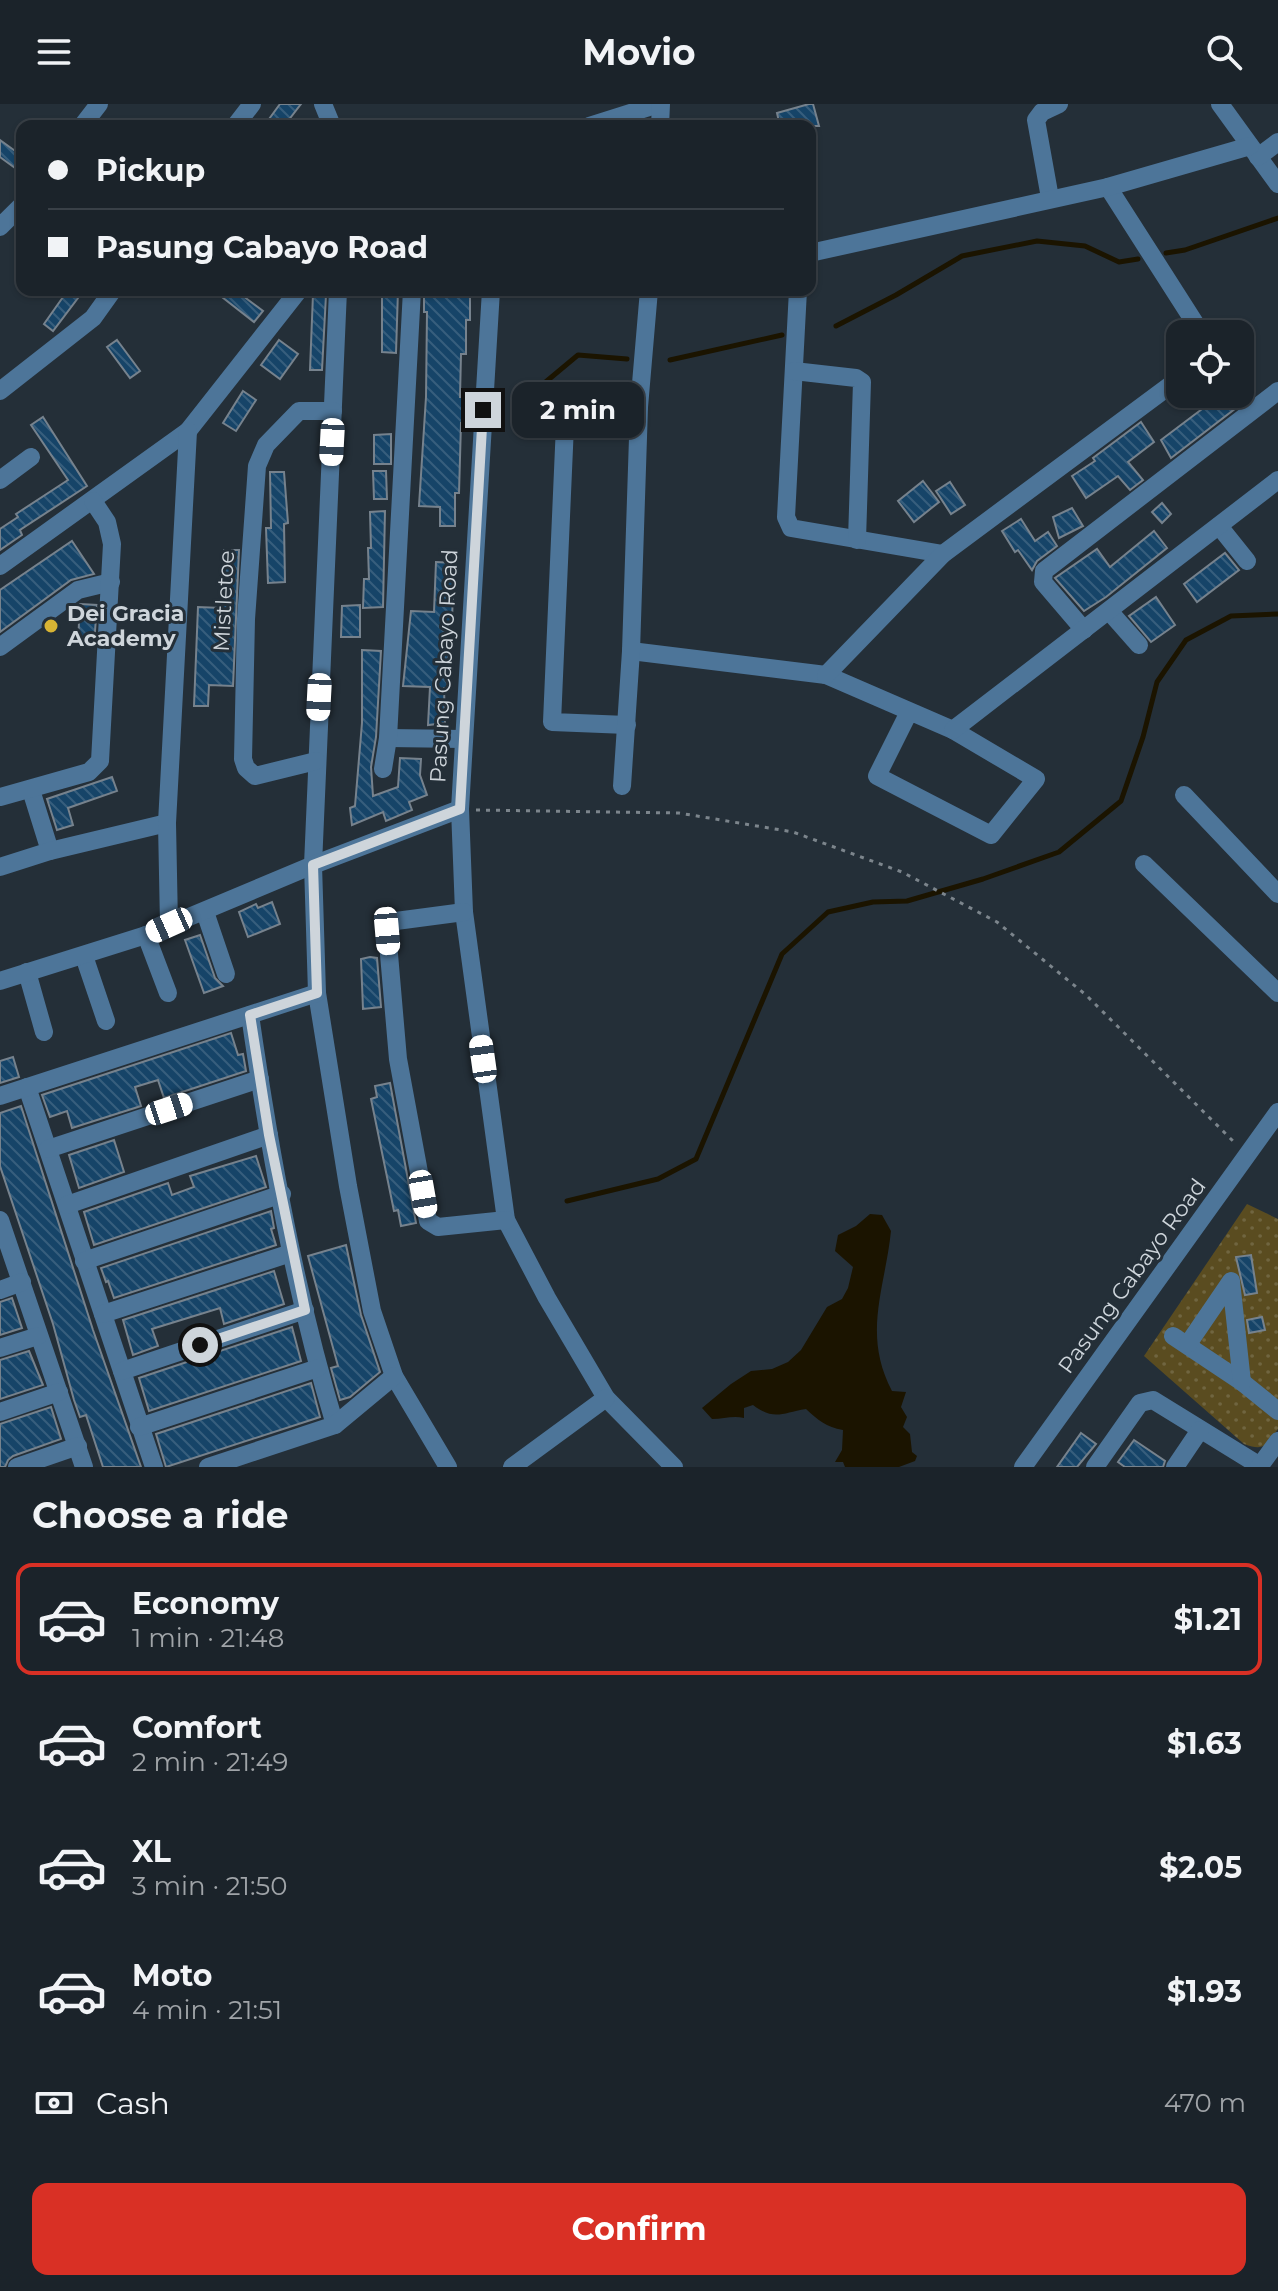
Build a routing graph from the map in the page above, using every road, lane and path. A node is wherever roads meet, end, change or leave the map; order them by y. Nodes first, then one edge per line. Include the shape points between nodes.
1 (99, 104) edge
2 (252, 104) edge
3 (660, 104) edge
4 (1059, 104) edge
5 (1220, 104) edge
6 (87, 120) edge
7 (240, 120) edge
8 (608, 120) edge
9 (1278, 142) edge
10 (1254, 152) junction
11 (1278, 184) edge
12 (1108, 187) junction
13 (1050, 198) junction
14 (16, 211) edge
15 (0, 227) edge
16 (816, 252) edge
17 (109, 296) edge
18 (294, 296) edge
19 (338, 296) edge
20 (412, 296) edge
21 (491, 296) edge
22 (651, 296) edge
23 (798, 296) edge
24 (1193, 320) edge
25 (794, 371) junction
26 (1166, 388) edge
27 (0, 391) edge
28 (1278, 391) edge
29 (639, 407) junction
30 (333, 411) junction
31 (188, 431) junction
32 (31, 457) dead end
33 (0, 480) edge
34 (1278, 480) edge
35 (93, 501) junction
36 (1219, 526) junction
37 (857, 540) junction
38 (943, 554) junction
39 (1247, 561) dead end
40 (0, 566) edge
41 (111, 582) junction
42 (1109, 611) junction
43 (1084, 630) junction
44 (1139, 645) dead end
45 (0, 647) edge
46 (631, 651) junction
47 (826, 675) junction
48 (909, 712) junction
49 (627, 725) junction
50 (953, 730) junction
51 (388, 738) junction
52 (463, 739) junction
53 (316, 761) junction
54 (383, 769) dead end
55 (622, 786) dead end
56 (31, 790) junction
57 (1184, 795) dead end
58 (0, 797) edge
59 (460, 809) junction
60 (167, 823) junction
61 (50, 851) junction
62 (1144, 864) dead end
63 (313, 865) junction
64 (0, 867) edge
65 (1278, 894) edge
66 (205, 912) junction
67 (464, 912) junction
68 (169, 925) junction
69 (146, 935) junction
70 (84, 956) junction
71 (27, 972) junction
72 (226, 974) dead end
73 (0, 981) edge
74 (168, 993) dead end
75 (317, 993) junction
76 (1278, 993) edge
77 (250, 1015) junction
78 (106, 1021) dead end
79 (44, 1032) dead end
80 (260, 1079) junction
81 (27, 1087) junction
82 (0, 1096) edge
83 (1278, 1112) edge
84 (269, 1135) junction
85 (48, 1149) junction
86 (1248, 1156) junction
87 (282, 1194) junction
88 (67, 1205) junction
89 (506, 1220) junction
90 (1, 1224) edge
91 (291, 1253) junction
92 (84, 1261) junction
93 (22, 1282) junction
94 (0, 1290) edge
95 (305, 1310) junction
96 (103, 1314) junction
97 (38, 1336) junction
98 (0, 1348) edge
99 (318, 1368) junction
100 (122, 1371) junction
101 (394, 1376) junction
102 (1242, 1382) junction
103 (59, 1392) junction
104 (606, 1398) junction
105 (1278, 1411) edge
106 (0, 1412) edge
107 (335, 1425) junction
108 (139, 1427) junction
109 (1200, 1430) junction
110 (1278, 1441) edge
111 (78, 1446) junction
112 (17, 1467) edge
113 (84, 1467) edge
114 (154, 1467) edge
115 (208, 1467) edge
116 (448, 1467) edge
117 (512, 1467) edge
118 (674, 1467) edge
119 (1023, 1467) edge
120 (1095, 1467) edge
121 (1175, 1467) edge
122 (1260, 1467) edge

1 - 6 street
2 - 7 street
3 - 8 street
4 - 13 street via 1036,120
5 - 10 street
9 - 10 street
10 - 11 street
10 - 12 street
12 - 13 street
12 - 24 street
13 - 16 street
14 - 15 street
17 - 27 street via 93,318
18 - 31 street
19 - 30 street
20 - 51 street
21 - 52 street, Pasung Cabayo Road
22 - 29 street
23 - 25 street
25 - 37 street via 786,517 791,528
25 - 37 street via 862,382
26 - 38 street
28 - 43 street via 1044,571 1043,582
29 - 46 street
29 - 49 street via 575,408 565,425 552,722
30 - 53 street
30 - 53 street, Mistletoe via 299,411 266,445 257,466 246,619 246,768 255,776
31 - 35 street
31 - 60 street
32 - 33 street
34 - 36 street
35 - 40 street
35 - 41 street via 107,522 112,544
36 - 39 street
36 - 42 street
37 - 38 street
38 - 47 street
41 - 45 street via 78,590
41 - 56 street via 100,761 89,772
42 - 43 street
42 - 44 street
43 - 50 street
46 - 47 street
46 - 49 street
47 - 48 street
48 - 50 street
48 - 50 street via 877,776 991,835 1036,779
49 - 55 street
51 - 52 street
51 - 54 street
52 - 59 street, Pasung Cabayo Road
53 - 63 street
56 - 58 street
56 - 61 street
57 - 65 street
59 - 63 street
59 - 67 street, Pasung Cabayo Road
59 - 86 path via 679,813 793,832 902,872 997,922 1086,995
60 - 61 street
60 - 68 street
61 - 64 street
62 - 76 street
63 - 66 street
63 - 75 street
66 - 68 street
66 - 72 street
67 - 89 street, Pasung Cabayo Road
67 - 89 street via 396,921 387,931 398,1059 428,1221 438,1227
68 - 69 street
69 - 70 street
69 - 74 street
70 - 71 street
70 - 78 street
71 - 73 street
71 - 79 street
75 - 77 street
75 - 101 street via 372,1311
77 - 80 street
77 - 81 street
80 - 84 street
80 - 85 street
81 - 82 street
81 - 85 street
83 - 86 street, Pasung Cabayo Road
84 - 87 street
84 - 88 street
85 - 88 street
86 - 119 street, Pasung Cabayo Road
87 - 91 street
87 - 92 street
88 - 92 street
89 - 104 street, Pasung Cabayo Road
90 - 93 street
91 - 95 street
91 - 96 street
92 - 96 street
93 - 94 street
93 - 97 street
95 - 99 street
95 - 100 street
96 - 100 street
97 - 98 street
97 - 103 street
99 - 107 street
99 - 108 street
100 - 108 street
101 - 107 street
101 - 116 street
102 - 102 street via 1180,1340 1231,1281
102 - 105 street
103 - 106 street
103 - 111 street
104 - 117 street
104 - 118 street, Pasung Cabayo Road
107 - 115 street
108 - 114 street
109 - 120 street via 1153,1400 1140,1403
109 - 121 street
109 - 122 street
110 - 122 street
111 - 112 street
111 - 113 street

